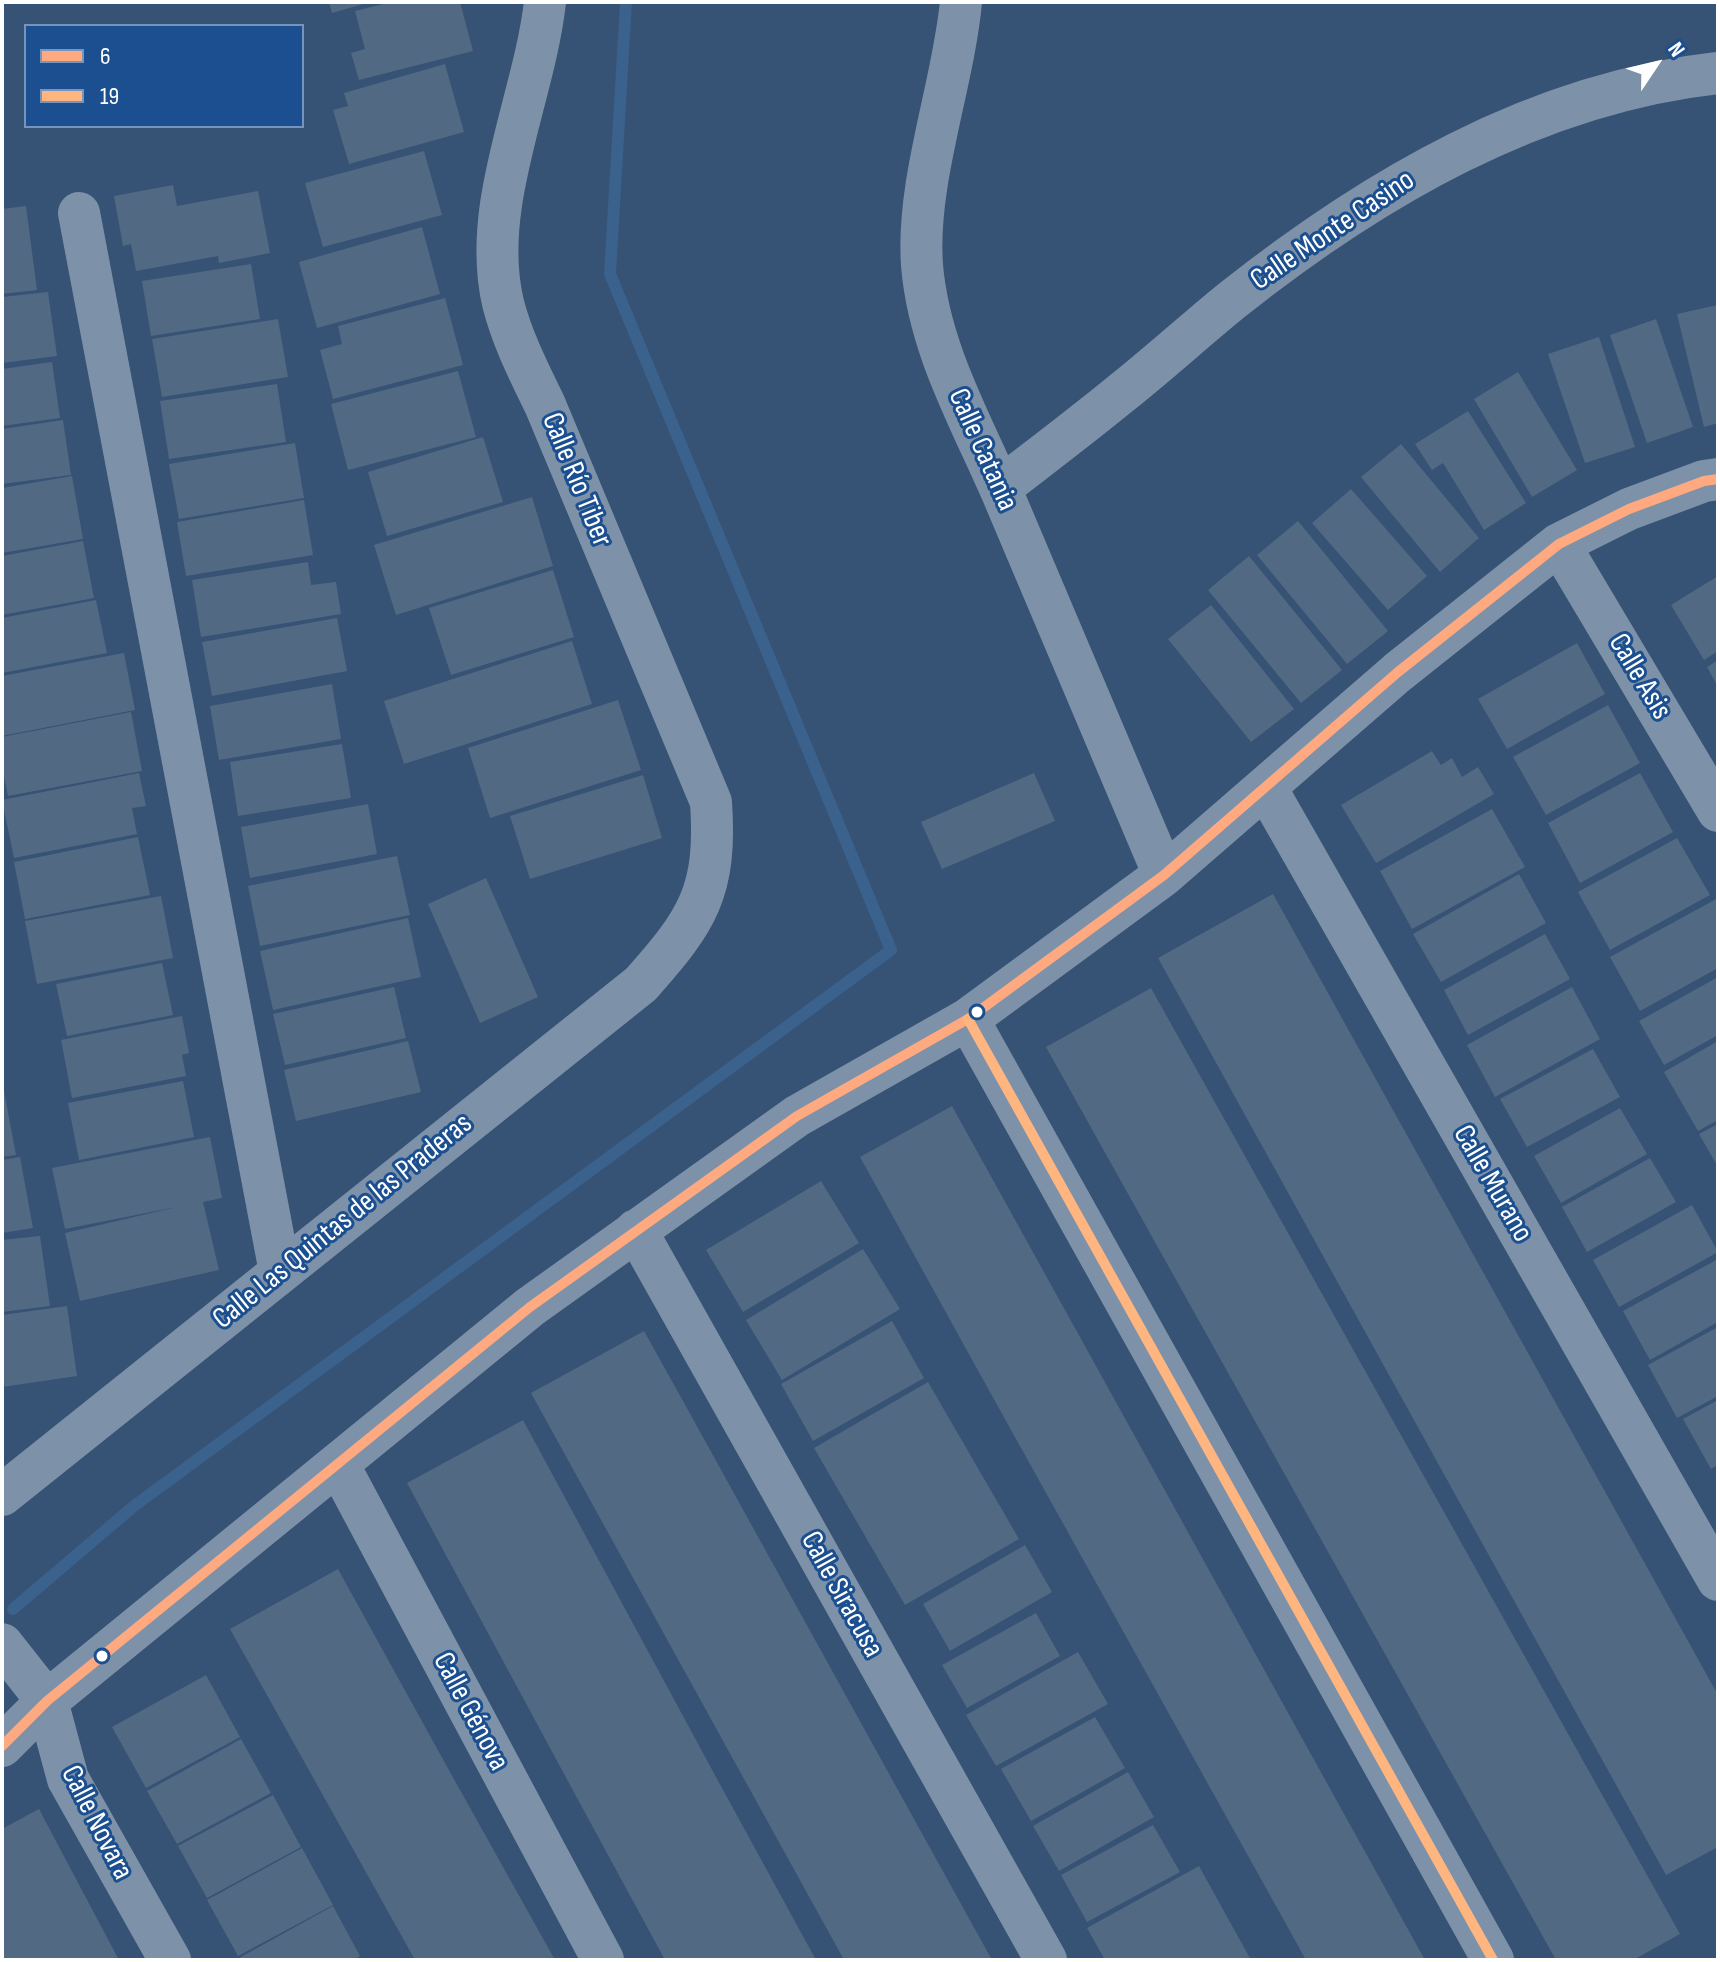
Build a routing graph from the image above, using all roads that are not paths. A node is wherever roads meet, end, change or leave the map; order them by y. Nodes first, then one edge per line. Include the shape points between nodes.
1 (545, 2) edge
2 (961, 2) edge
3 (1718, 73) edge
4 (79, 213) dead end
5 (1718, 479) edge
6 (1000, 488) junction
7 (1559, 544) junction
8 (1266, 788) junction
9 (1718, 811) edge
10 (1164, 875) junction
11 (678, 942) joint
12 (968, 1019) junction
13 (636, 1230) junction
14 (280, 1272) junction
15 (338, 1464) junction
16 (2, 1495) edge
17 (1718, 1580) edge
18 (2, 1644) edge
19 (47, 1701) junction
20 (2, 1746) edge
21 (170, 1960) edge
22 (603, 1960) edge
23 (1046, 1960) edge
24 (1493, 1960) edge

1 - 11 street, Calle Río Tiber via 507,178 498,272 521,356 711,802 707,883
2 - 6 street, Calle Catania via 925,209 922,261 928,315 945,366
3 - 6 street, Calle Monte Casino via 1585,101 1428,166 1339,221 1231,301
4 - 14 street
5 - 7 street via 1629,509
6 - 10 street, Calle Catania
7 - 8 street via 1398,672
7 - 9 street, Calle Asis
8 - 10 street
8 - 17 street, Calle Murano
10 - 12 street
11 - 14 street, Calle Las Quintas de las Praderas via 641,984
12 - 13 street via 797,1116
12 - 24 street
13 - 15 street via 530,1307
13 - 23 street, Calle Siracusa
14 - 16 street, Calle Las Quintas de las Praderas
15 - 19 street
15 - 22 street, Calle Génova
18 - 19 street, Calle Novara
19 - 20 street
19 - 21 street, Calle Novara via 68,1779

